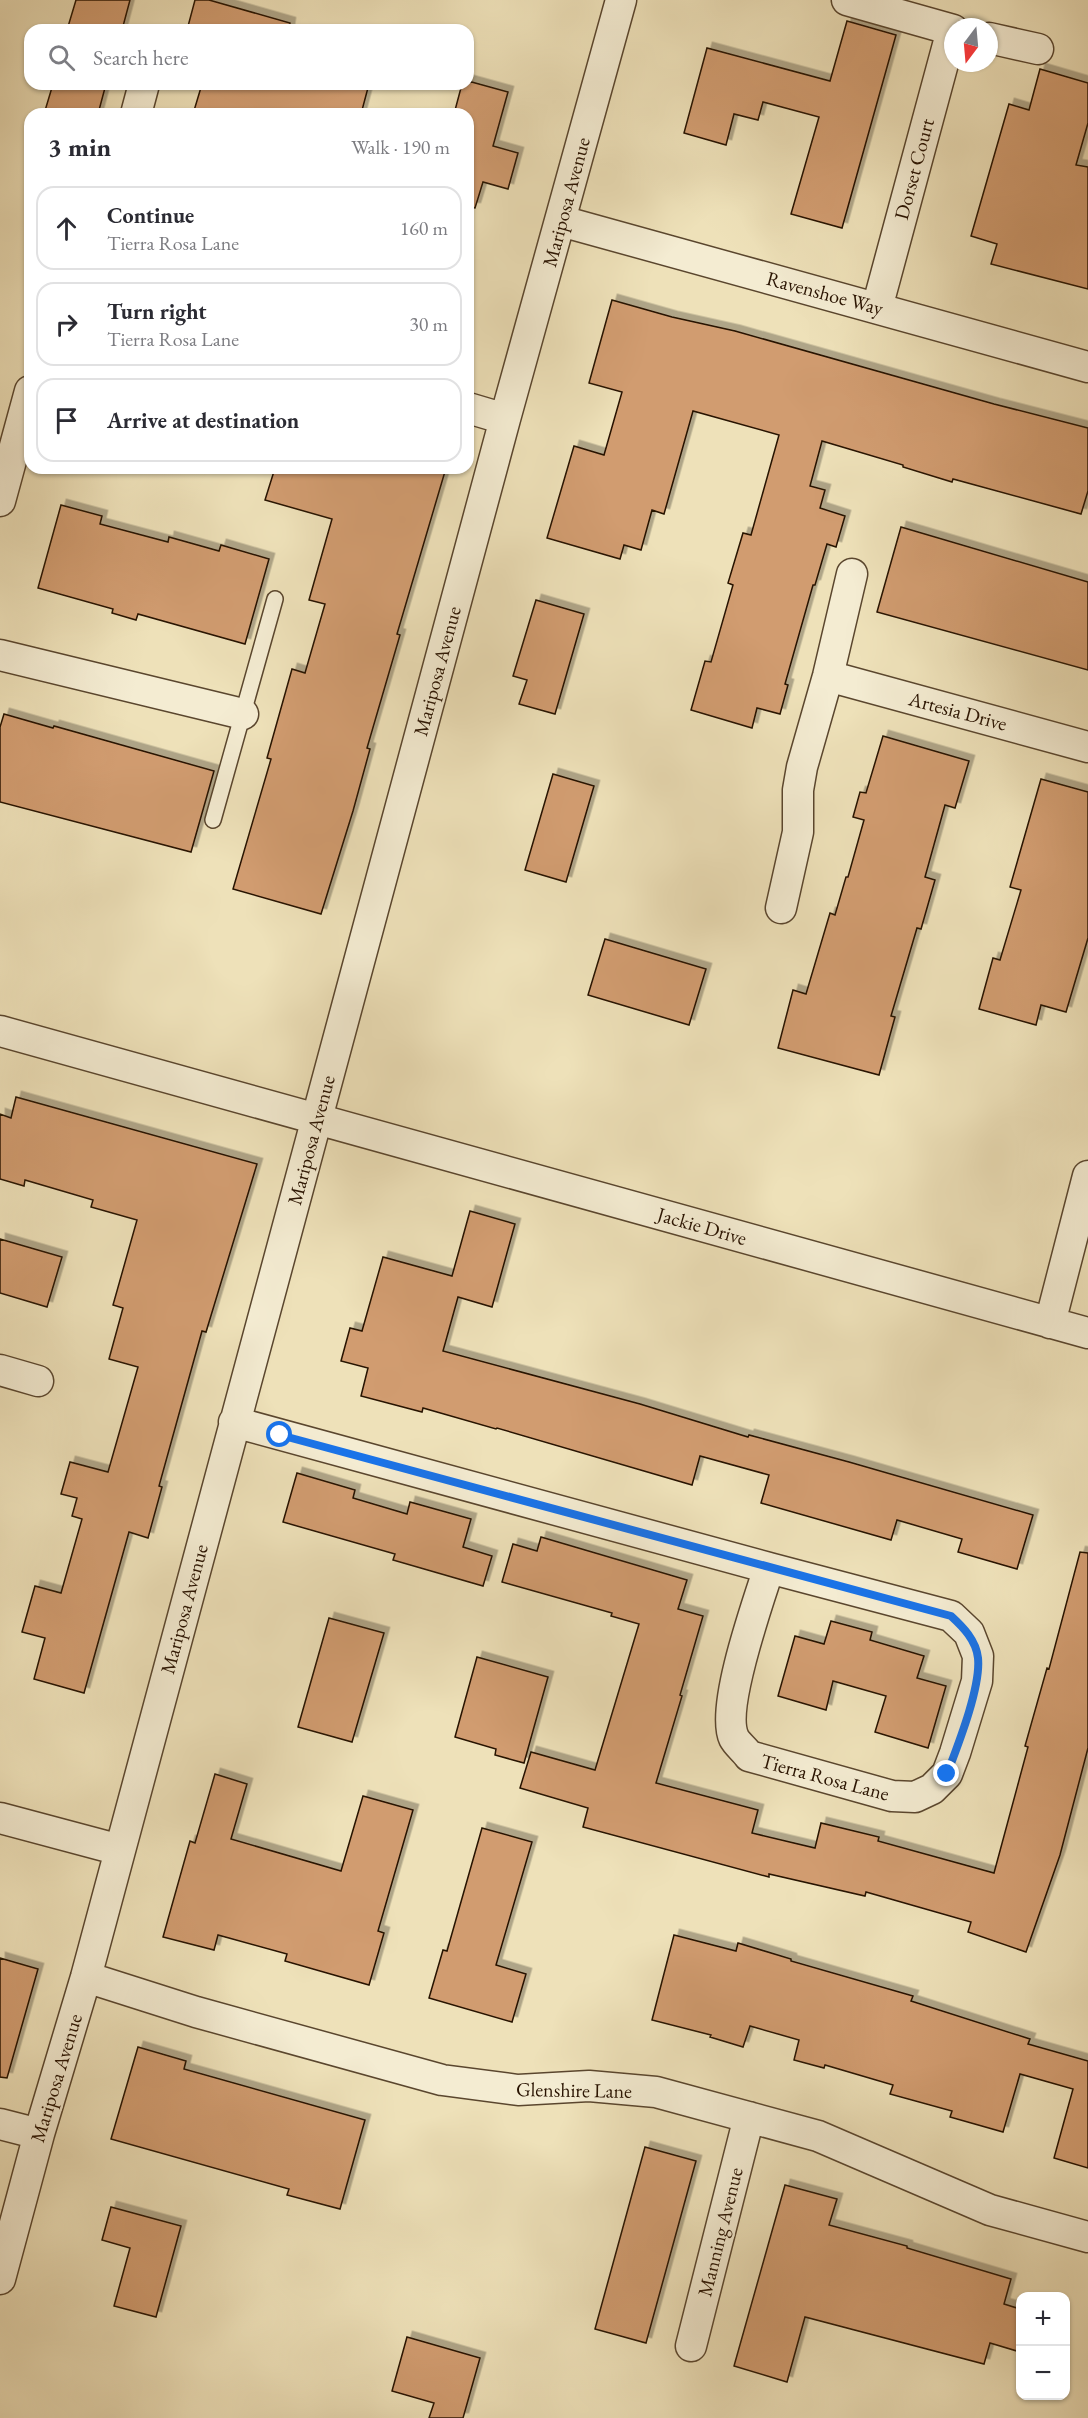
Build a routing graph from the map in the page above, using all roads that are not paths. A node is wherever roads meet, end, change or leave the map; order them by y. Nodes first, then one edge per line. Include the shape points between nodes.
1 (621, 0) edge
2 (847, 0) edge
3 (944, 27) edge
4 (998, 40) edge
5 (1038, 49) dead end
6 (944, 63) edge
7 (142, 90) edge
8 (138, 108) edge
9 (561, 221) junction
10 (877, 308) junction
11 (1088, 367) edge
12 (24, 406) edge
13 (474, 410) edge
14 (506, 419) junction
15 (7, 450) edge
16 (0, 501) edge
17 (852, 574) dead end
18 (275, 599) dead end
19 (0, 655) edge
20 (828, 676) junction
21 (243, 714) junction
22 (1088, 747) edge
23 (213, 820) dead end
24 (781, 908) dead end
25 (0, 1030) edge
26 (316, 1119) junction
27 (1088, 1176) edge
28 (1050, 1323) junction
29 (1088, 1334) edge
30 (0, 1371) edge
31 (38, 1381) dead end
32 (234, 1422) junction
33 (769, 1568) junction
34 (0, 1818) edge
35 (120, 1850) junction
36 (86, 1977) junction
37 (749, 2117) junction
38 (0, 2124) edge
39 (39, 2134) junction
40 (1088, 2237) edge
41 (0, 2279) edge
42 (691, 2346) dead end

1 - 9 street, Mariposa Avenue
2 - 3 street
4 - 5 street
6 - 10 street, Dorset Court
7 - 8 street
9 - 10 street, Ravenshoe Way
9 - 14 street, Mariposa Avenue
10 - 11 street, Ravenshoe Way
12 - 15 street
13 - 14 street
14 - 26 street, Mariposa Avenue
15 - 16 street
17 - 20 street
18 - 21 lane
19 - 21 street
20 - 22 street, Artesia Drive
20 - 24 street via 802,767 798,832
21 - 23 lane
25 - 26 street, Jackie Drive
26 - 28 street, Jackie Drive
26 - 32 street, Mariposa Avenue
27 - 28 street
28 - 29 street, Jackie Drive
30 - 31 street
32 - 33 street, Tierra Rosa Lane
32 - 35 street, Mariposa Avenue
33 - 33 street, Tierra Rosa Lane via 951,1616 969,1633 978,1656 977,1680 947,1774 932,1789 915,1797 892,1797 749,1756 734,1738 729,1718 732,1695
34 - 35 street
35 - 36 street, Mariposa Avenue
36 - 37 street, Glenshire Lane via 442,2080 518,2090 589,2086 656,2092
36 - 39 street, Mariposa Avenue
37 - 40 street, Glenshire Lane via 818,2136 990,2210
37 - 42 street, Manning Avenue
38 - 39 street
39 - 41 street, Mariposa Avenue

